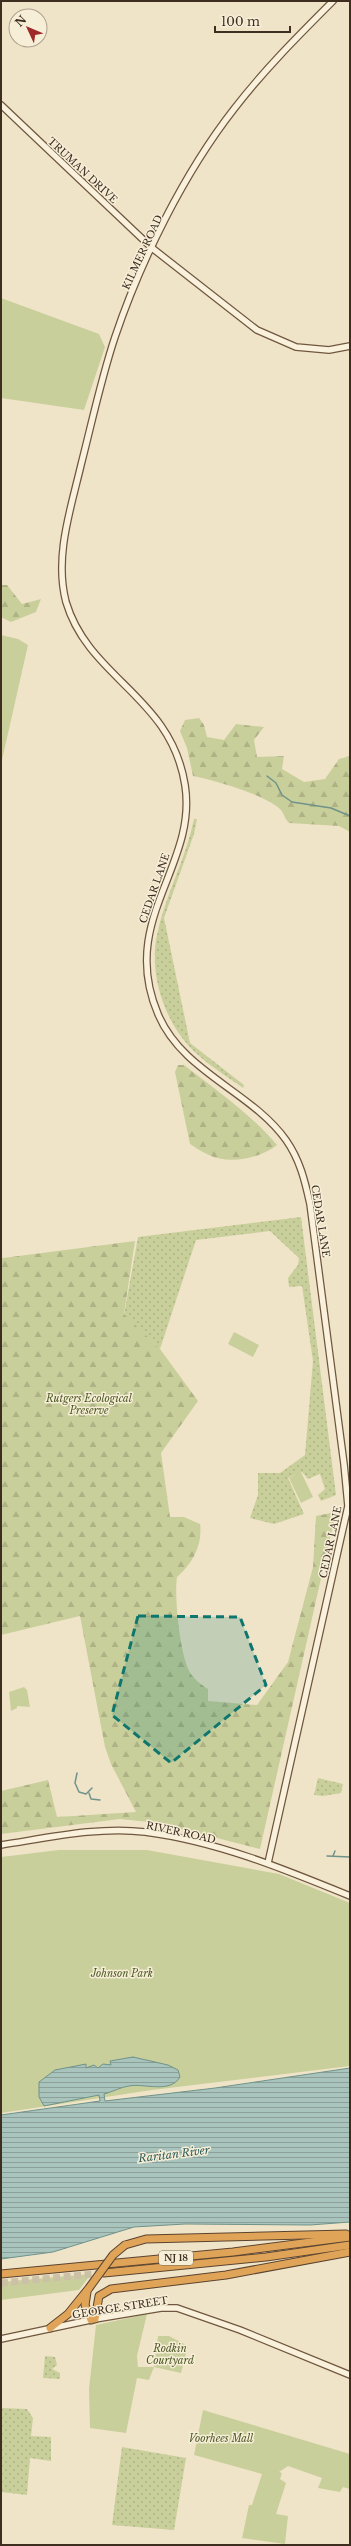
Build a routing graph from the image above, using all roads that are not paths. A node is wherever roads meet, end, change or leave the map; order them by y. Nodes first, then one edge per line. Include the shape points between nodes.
1 (333, 1) edge
2 (1, 106) edge
3 (152, 248) junction
4 (350, 346) edge
5 (63, 559) joint
6 (1, 1845) edge
7 (268, 1863) junction
8 (350, 1896) edge
9 (350, 2234) edge
10 (350, 2237) edge
11 (350, 2245) edge
12 (350, 2252) edge
13 (104, 2273) tunnel mouth
14 (1, 2274) edge
15 (82, 2302) junction
16 (93, 2320) junction
17 (50, 2328) junction
18 (1, 2338) edge
19 (350, 2375) edge

1 - 3 street, KILMER ROAD via 233,110 188,180
2 - 3 street, TRUMAN DRIVE
3 - 4 street, TRUMAN DRIVE via 270,338 307,349 329,350
3 - 5 street, KILMER ROAD via 116,335 101,386 66,530
5 - 7 street, CEDAR LANE via 65,594 77,628 91,650 162,724 173,742 184,777 186,793 183,830 154,912 146,950 149,986 157,1012 174,1041 185,1052 257,1110 285,1139 305,1179 310,1204 348,1506
6 - 7 street, RIVER ROAD via 90,1833 145,1832
7 - 8 street, RIVER ROAD
9 - 15 highway, bridge via 146,2239 125,2245 113,2255
10 - 14 highway, NJ 18 via 233,2252
11 - 13 highway, NJ 18
12 - 16 highway via 226,2275 111,2289 99,2296
15 - 16 highway
15 - 17 highway
16 - 17 street, GEORGE STREET
16 - 19 street, GEORGE STREET via 161,2308 184,2309
17 - 18 street, GEORGE STREET

